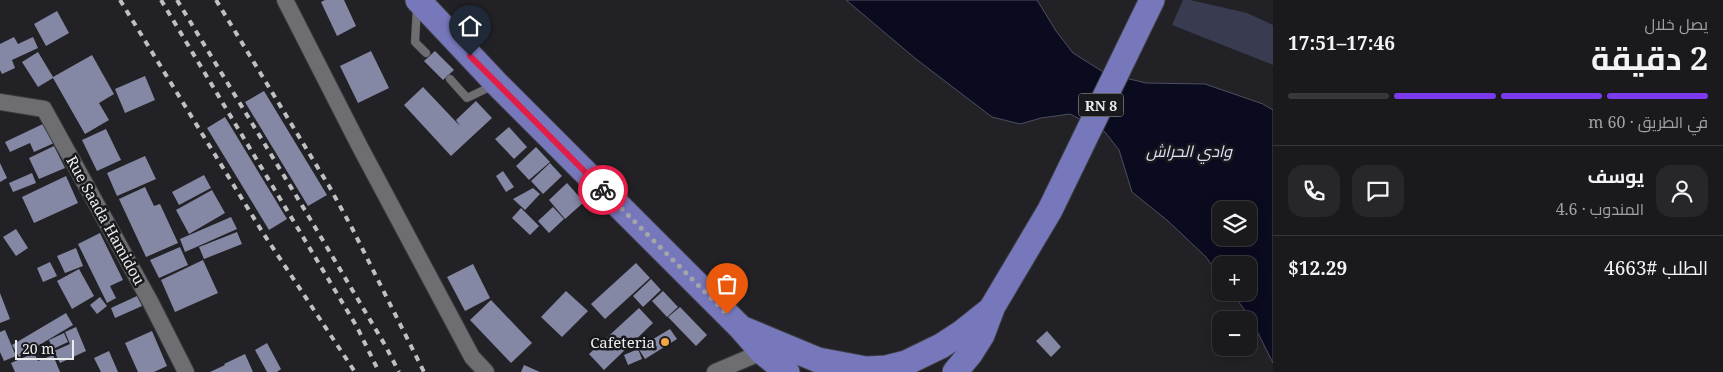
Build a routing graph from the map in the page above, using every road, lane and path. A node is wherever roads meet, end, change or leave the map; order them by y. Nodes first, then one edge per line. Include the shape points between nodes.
1 (285, 0) edge
2 (417, 0) edge
3 (1152, 0) edge
4 (426, 53) dead end
5 (450, 79) dead end
6 (497, 84) junction
7 (0, 102) edge
8 (993, 306) junction
9 (741, 328) junction
10 (762, 352) junction
11 (876, 370) edge
12 (956, 371) edge
13 (186, 372) edge
14 (486, 372) edge
15 (715, 372) edge
16 (787, 372) edge

1 - 14 street via 472,357
2 - 4 lane via 415,42
2 - 6 main road, RN 8
3 - 8 main road, RN 8 via 1050,210
5 - 6 lane via 467,98
6 - 9 main road, RN 8
7 - 13 street, Rue Saada Hamidou via 44,109
8 - 11 main road, RN 8 via 941,346 906,363
8 - 12 main road, RN 8 via 982,335
9 - 10 main road, RN 8
9 - 11 main road, RN 8 via 818,360
10 - 15 street
10 - 16 main road, RN 8

